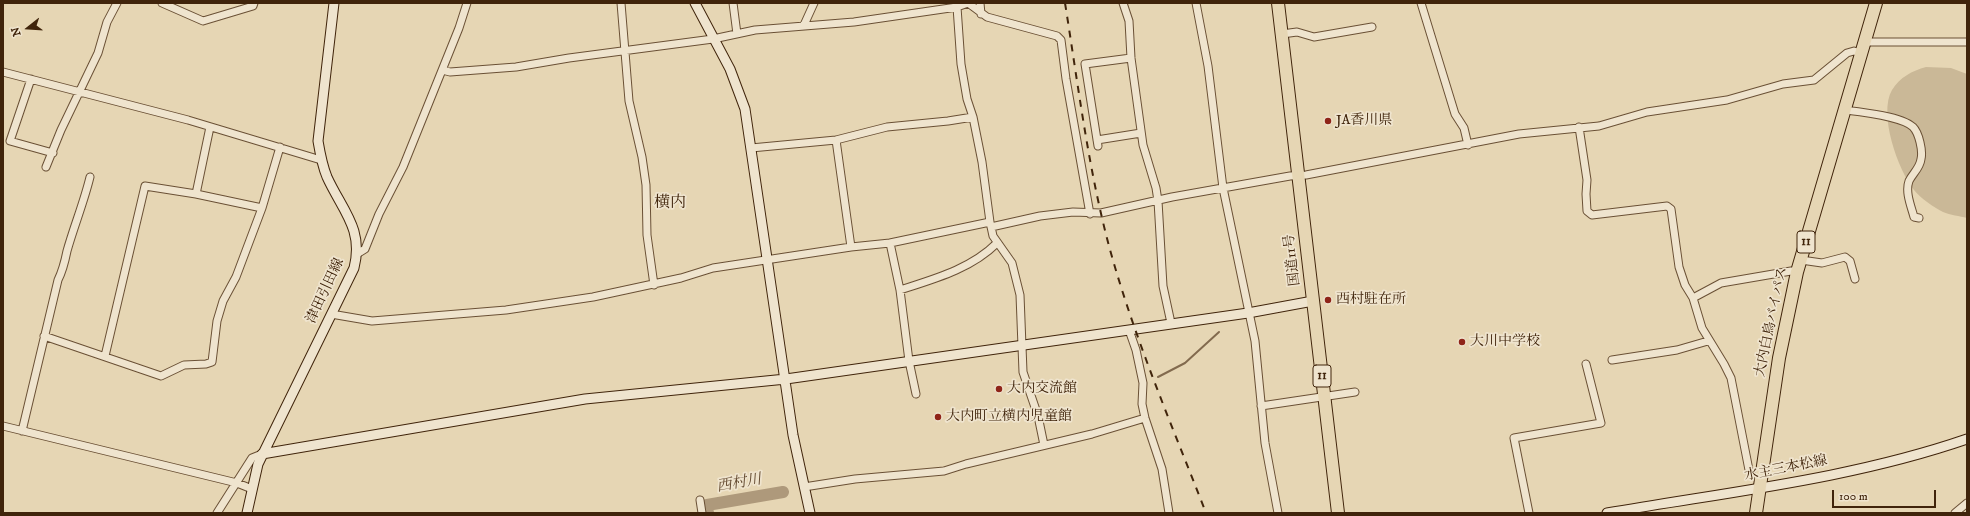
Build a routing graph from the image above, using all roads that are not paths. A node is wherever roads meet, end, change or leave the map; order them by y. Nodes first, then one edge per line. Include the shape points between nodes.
1 (117, 3) edge
2 (162, 3) edge
3 (254, 3) edge
4 (334, 3) edge
5 (467, 3) edge
6 (621, 3) edge
7 (695, 3) edge
8 (733, 3) edge
9 (814, 3) edge
10 (968, 3) edge
11 (980, 3) edge
12 (1124, 3) edge
13 (1196, 3) edge
14 (1278, 3) edge
15 (1421, 3) edge
16 (1876, 3) edge
17 (957, 7) junction
18 (981, 14) junction
19 (804, 25) junction
20 (1372, 27) dead end
21 (737, 34) junction
22 (1282, 34) junction
23 (713, 39) junction
24 (1967, 42) edge
25 (1862, 48) junction
26 (626, 50) junction
27 (1131, 58) junction
28 (442, 70) junction
29 (3, 72) edge
30 (31, 79) junction
31 (81, 92) junction
32 (1844, 110) junction
33 (973, 117) junction
34 (210, 127) junction
35 (1579, 127) junction
36 (1141, 133) junction
37 (836, 140) junction
38 (1468, 145) junction
39 (280, 147) junction
40 (751, 148) junction
41 (53, 153) junction
42 (321, 160) junction
43 (46, 167) dead end
44 (1298, 176) junction
45 (90, 177) dead end
46 (1223, 188) junction
47 (196, 194) junction
48 (1158, 201) junction
49 (262, 208) junction
50 (1090, 214) junction
51 (1920, 218) dead end
52 (991, 225) junction
53 (890, 243) junction
54 (998, 243) junction
55 (852, 247) junction
56 (358, 254) junction
57 (1801, 260) junction
58 (768, 261) junction
59 (1798, 272) junction
60 (1855, 279) dead end
61 (654, 285) junction
62 (900, 290) junction
63 (1692, 298) junction
64 (1313, 301) junction
65 (331, 314) junction
66 (1248, 314) junction
67 (1171, 323) junction
68 (1129, 330) junction
69 (44, 336) junction
70 (1708, 341) junction
71 (1022, 345) junction
72 (105, 356) junction
73 (1612, 360) dead end
74 (909, 361) junction
75 (1586, 364) dead end
76 (786, 379) junction
77 (1355, 392) dead end
78 (916, 394) dead end
79 (1325, 398) junction
80 (1261, 406) junction
81 (1144, 418) junction
82 (3, 426) edge
83 (22, 431) junction
84 (1967, 439) edge
85 (1044, 445) junction
86 (262, 454) junction
87 (1749, 470) dead end
88 (237, 483) junction
89 (804, 487) junction
90 (1760, 488) junction
91 (252, 489) junction
92 (700, 500) dead end
93 (1967, 503) edge
94 (217, 513) edge
95 (247, 513) edge
96 (702, 513) edge
97 (810, 513) edge
98 (1169, 513) edge
99 (1278, 513) edge
100 (1338, 513) edge
101 (1528, 513) edge
102 (1607, 513) edge
103 (1756, 513) edge
104 (1955, 513) edge

1 - 31 street via 107,22 98,53
2 - 3 street via 203,21 253,6
4 - 42 street, 津田引田線 via 319,125
5 - 28 street
6 - 26 street
7 - 23 street
8 - 21 street
9 - 19 street
10 - 17 street
10 - 18 street
11 - 18 street
12 - 27 street via 1129,21
13 - 46 street via 1208,66
14 - 22 highway, 国道11号 / 11
15 - 38 street via 1455,114 1464,128
16 - 25 highway, 大内白鳥バイパス / 11
17 - 19 street via 854,22
17 - 33 street via 961,64
18 - 50 street via 1057,36 1061,40
19 - 21 street
20 - 22 street via 1314,37 1297,32
21 - 23 street
22 - 44 highway, 国道11号 / 11
23 - 26 street
23 - 40 street via 730,69 743,103
24 - 25 street
25 - 32 highway, 大内白鳥バイパス / 11
25 - 35 street via 1847,53 1814,80 1783,84 1727,100 1647,112 1610,124
26 - 28 street via 516,67 450,72
26 - 61 street via 629,101 645,178 647,236
27 - 36 street
27 - 36 street via 1085,64 1098,143
28 - 56 street via 372,235 365,249
29 - 30 street
30 - 31 street
30 - 41 street via 10,141
31 - 34 street
31 - 41 street via 61,130
32 - 51 street via 1867,112 1914,128 1922,158 1909,181 1908,191 1914,217
32 - 57 highway, 大内白鳥バイパス / 11
33 - 37 street via 948,122 887,127
33 - 52 street
34 - 39 street
34 - 47 street
35 - 38 street via 1518,134
35 - 63 street via 1587,180 1587,211 1592,215 1666,206 1671,209 1679,266 1684,285
36 - 48 street
37 - 40 street
37 - 55 street
38 - 44 street
39 - 42 street
39 - 49 street
40 - 58 street
41 - 43 street
42 - 56 street, 津田引田線 via 352,222
44 - 46 street
44 - 64 highway, 国道11号 / 11
45 - 69 street via 66,263 58,280
46 - 48 street
46 - 66 street
47 - 49 street
47 - 72 street via 146,186
48 - 50 street
48 - 67 street via 1164,286
49 - 72 street via 236,276 223,301 212,362 184,365 162,376
50 - 52 street via 1073,212
52 - 53 street
52 - 54 street
53 - 55 street
53 - 62 street
54 - 62 street via 989,251 946,275
54 - 71 street via 1012,263 1020,294
55 - 58 street
56 - 65 street, 津田引田線 via 354,268
57 - 59 highway, 大内白鳥バイパス / 11
57 - 60 street via 1822,263 1845,257 1850,260
58 - 61 street via 713,268
58 - 76 street
59 - 63 street via 1736,279 1721,283
59 - 90 highway, 大内白鳥バイパス / 11 via 1779,358
61 - 65 street via 506,310 372,321
62 - 74 street
63 - 70 street
64 - 66 street
64 - 79 highway, 国道11号 / 11
65 - 86 street, 津田引田線
66 - 67 street
66 - 80 street via 1255,340
67 - 68 street
68 - 71 street
68 - 81 street via 1143,383
69 - 72 street
69 - 83 street
70 - 73 street via 1677,350
70 - 87 street via 1731,378
71 - 74 street
71 - 85 street via 1024,377 1038,416
74 - 76 street
74 - 78 street
75 - 101 street via 1601,423 1514,438
76 - 86 street via 585,399
76 - 89 street via 793,435
77 - 79 street
79 - 80 street
79 - 100 highway, 国道11号 / 11
80 - 99 street via 1267,457
81 - 85 street
81 - 98 street via 1162,469
82 - 83 street
83 - 88 street
84 - 90 street, 水主三本松線 via 1936,450 1830,475
85 - 89 street via 944,471 855,479
86 - 88 street via 252,458
86 - 91 street, 津田引田線
88 - 91 street
88 - 94 street
89 - 97 street
90 - 102 street, 水主三本松線
90 - 103 highway, 大内白鳥バイパス / 11
91 - 95 street, 津田引田線
92 - 96 street
93 - 104 street

